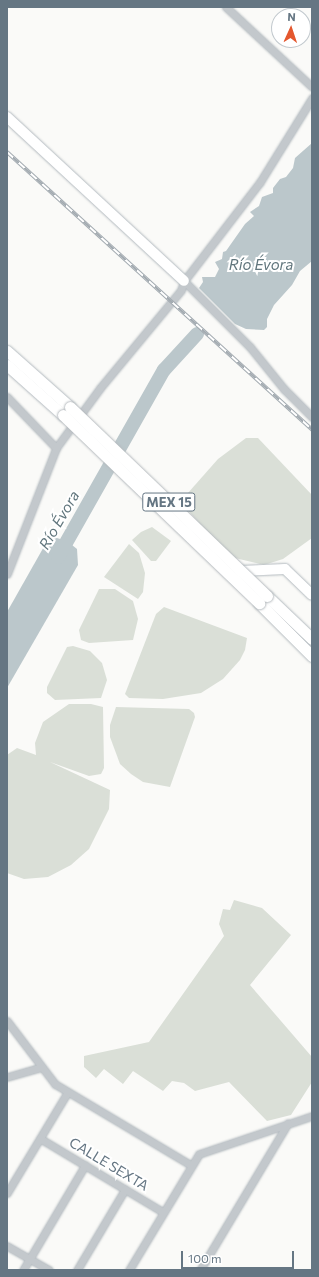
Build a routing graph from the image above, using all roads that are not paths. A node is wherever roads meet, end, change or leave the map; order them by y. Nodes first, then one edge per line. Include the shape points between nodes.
1 (226, 7) edge
2 (312, 86) edge
3 (312, 98) edge
4 (7, 117) edge
5 (184, 281) junction
6 (7, 351) edge
7 (7, 365) edge
8 (7, 397) edge
9 (66, 411) junction
10 (312, 417) edge
11 (56, 448) junction
12 (241, 571) junction
13 (7, 574) edge
14 (312, 595) edge
15 (263, 600) junction
16 (312, 639) edge
17 (312, 656) edge
18 (7, 1021) edge
19 (41, 1067) junction
20 (7, 1077) edge
21 (67, 1093) junction
22 (312, 1116) edge
23 (288, 1123) junction
24 (41, 1139) junction
25 (85, 1165) junction
26 (191, 1165) junction
27 (125, 1189) junction
28 (7, 1193) edge
29 (163, 1212) junction
30 (7, 1246) edge
31 (29, 1259) junction
32 (23, 1270) edge
33 (49, 1270) edge
34 (77, 1270) edge
35 (129, 1270) edge
36 (200, 1270) edge

1 - 2 street
3 - 5 street via 260,182
4 - 5 street
5 - 10 street via 250,347 284,389
5 - 11 street via 181,290 100,388
6 - 9 main road, MEX 15
7 - 9 main road, MEX 15
8 - 11 street
9 - 12 main road, MEX 15, bridge
9 - 15 main road, MEX 15, bridge
11 - 13 street
12 - 14 street via 285,569
12 - 15 main road, MEX 15, bridge
15 - 16 main road, MEX 15
15 - 17 main road, MEX 15
18 - 19 street
19 - 20 street
19 - 21 street via 55,1084
21 - 24 street
21 - 26 street
22 - 23 street
23 - 26 street via 200,1154
23 - 36 street
24 - 25 street, CALLE SEXTA
24 - 28 street
25 - 27 street, CALLE SEXTA
25 - 31 street
26 - 29 street
27 - 29 street, CALLE SEXTA
27 - 34 street
29 - 35 street
30 - 31 street
31 - 32 street
31 - 33 street

